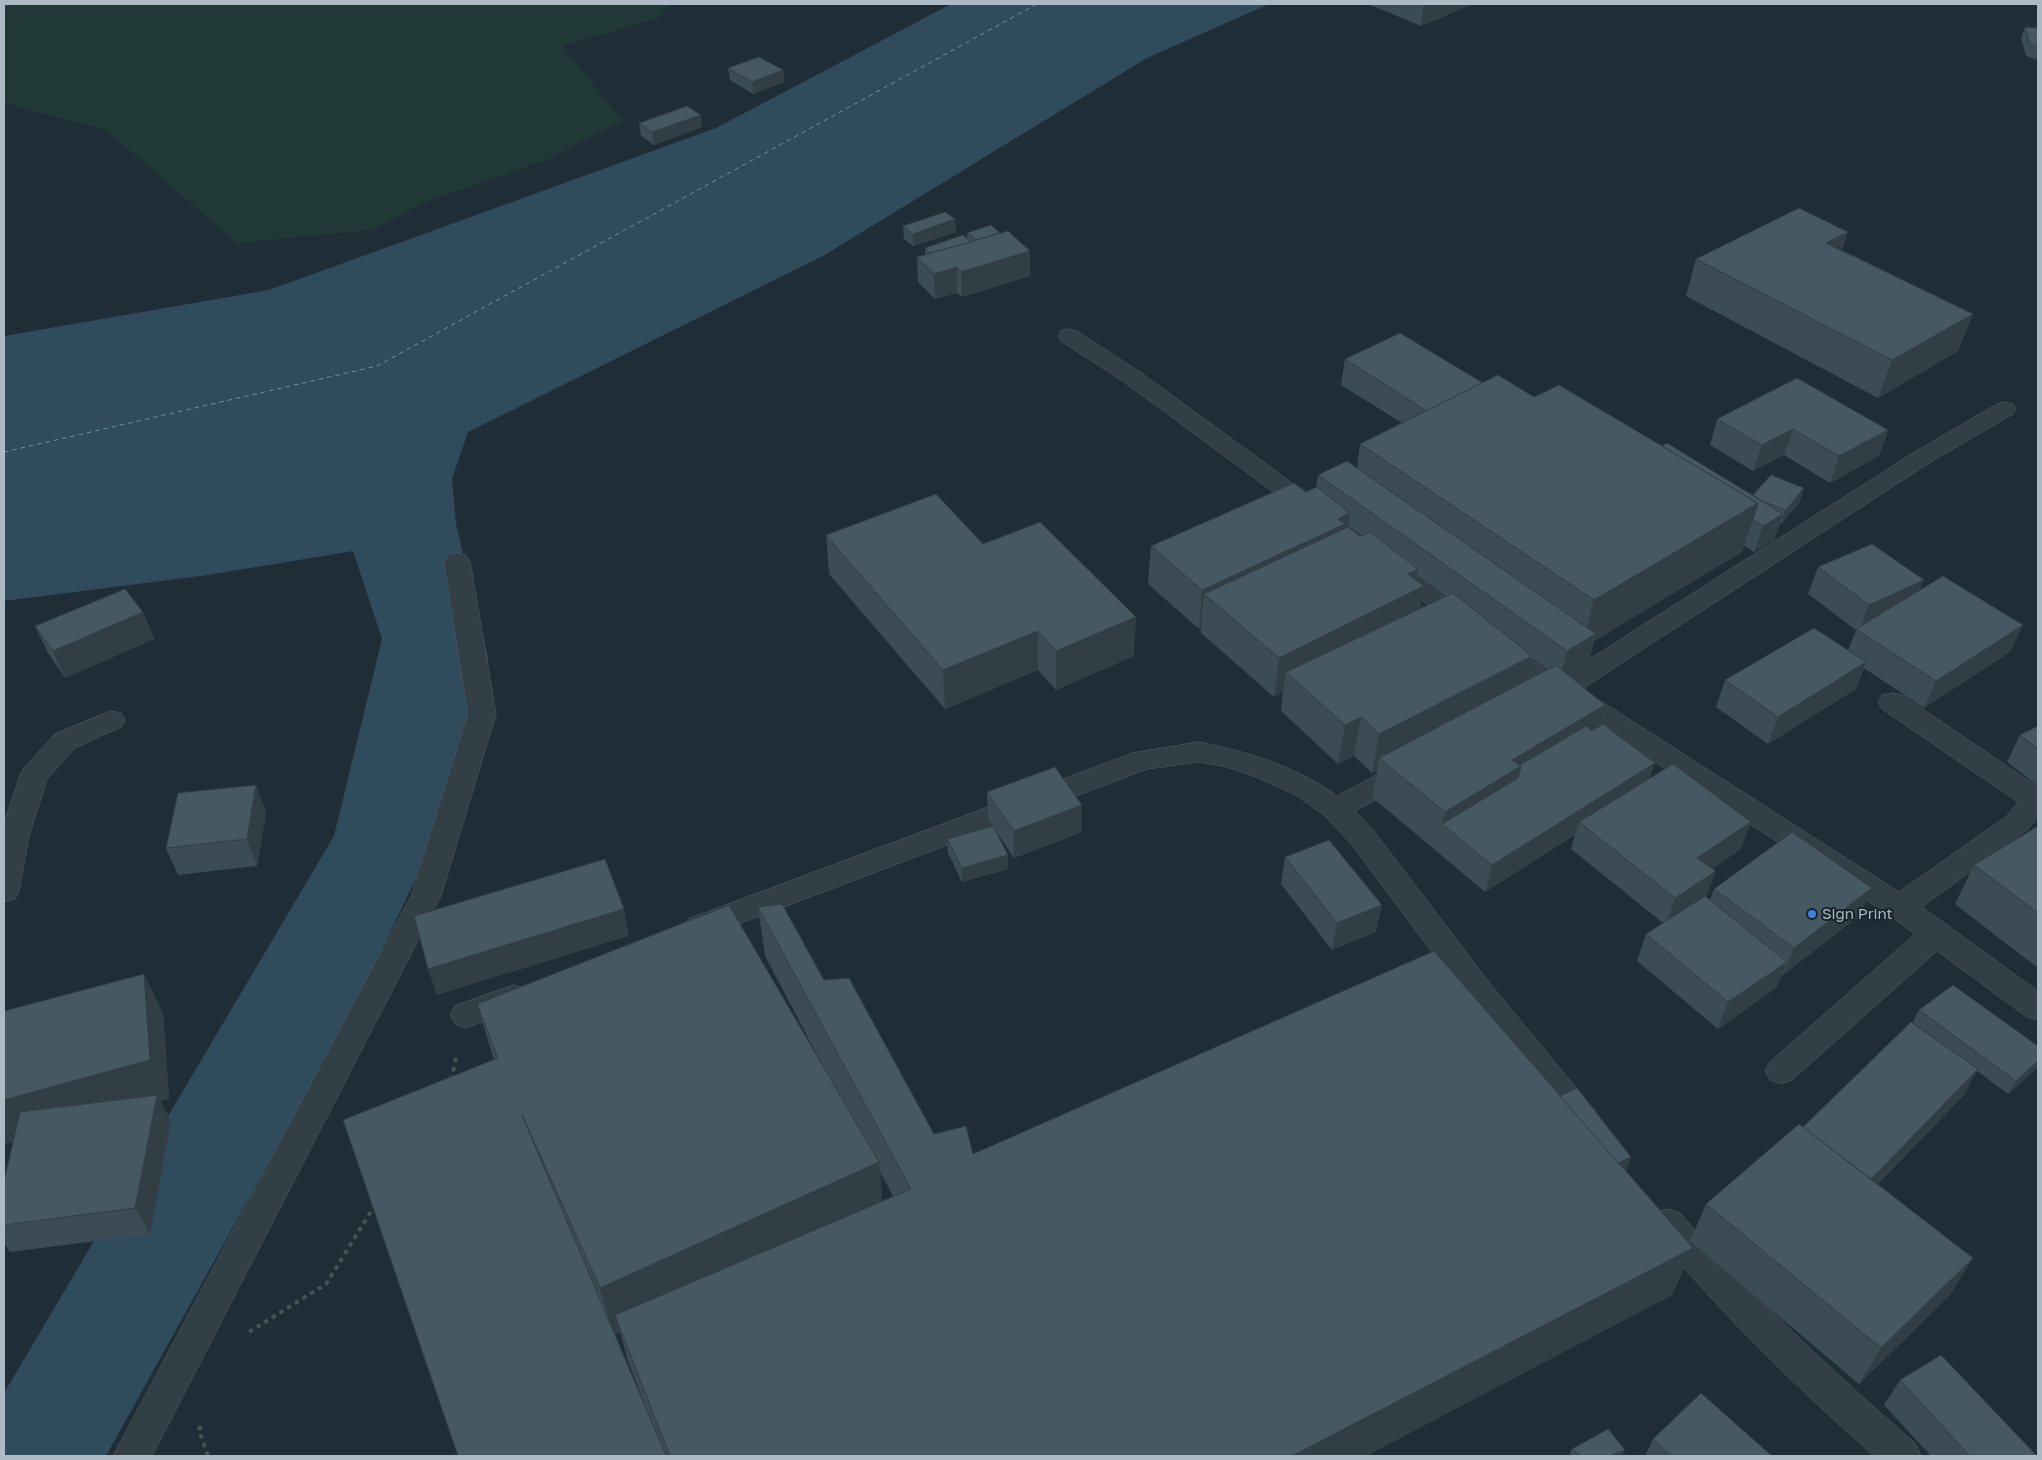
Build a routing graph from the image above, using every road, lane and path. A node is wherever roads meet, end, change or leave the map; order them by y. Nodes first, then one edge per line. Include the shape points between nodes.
1 (1069, 336) dead end
2 (2005, 409) dead end
3 (1330, 522) edge
4 (1378, 556) edge
5 (457, 561) dead end
6 (1564, 690) junction
7 (1892, 702) dead end
8 (1529, 708) edge
9 (112, 720) dead end
10 (1432, 758) edge
11 (1335, 809) junction
12 (4, 890) edge
13 (1900, 907) junction
14 (1937, 933) junction
15 (669, 938) edge
16 (540, 987) edge
17 (2038, 1008) edge
18 (466, 1015) joint
19 (1781, 1071) dead end
20 (450, 1082) edge
21 (1603, 1146) edge
22 (381, 1196) edge
23 (1652, 1206) edge
24 (245, 1334) dead end
25 (203, 1421) dead end
26 (132, 1456) edge
27 (208, 1456) edge
28 (1902, 1456) edge

1 - 3 street via 1132,377
2 - 6 street via 1920,458
4 - 6 street
5 - 26 street via 482,714 426,896
6 - 8 street
6 - 13 street
7 - 13 street via 2036,800 2017,823
9 - 12 street via 65,741 34,775 14,836
10 - 11 street
11 - 15 street via 1306,788 1230,758 1198,752 1142,760
11 - 21 street via 1363,838 1481,995
13 - 14 street
14 - 17 street
14 - 19 street
16 - 18 street
18 - 20 path
22 - 24 path via 326,1284
23 - 28 street via 1702,1266 1804,1370
25 - 27 path via 199,1430

